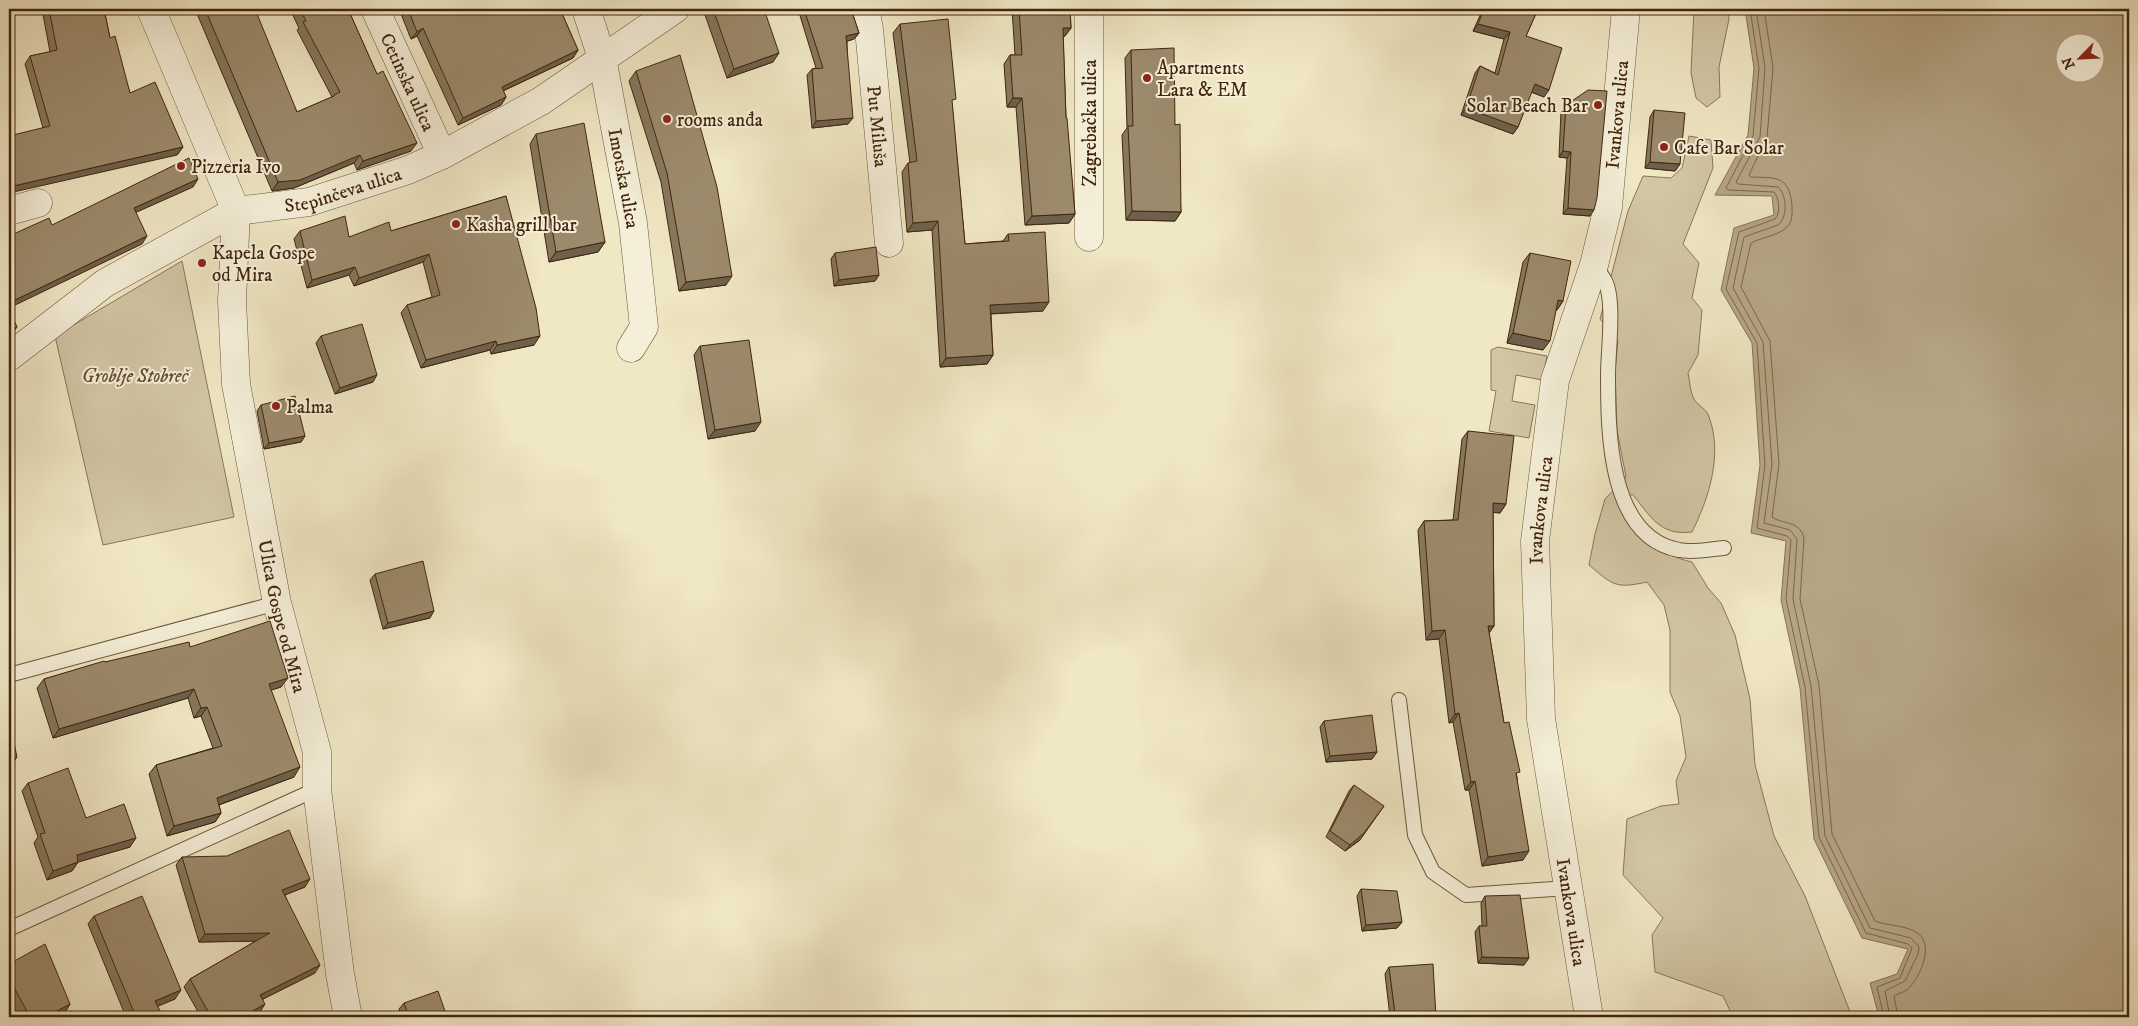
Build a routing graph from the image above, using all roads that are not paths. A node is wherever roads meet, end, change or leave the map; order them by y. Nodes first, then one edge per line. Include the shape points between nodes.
1 (151, 9) edge
2 (375, 9) edge
3 (586, 9) edge
4 (675, 9) edge
5 (864, 9) edge
6 (1089, 9) edge
7 (1626, 9) edge
8 (602, 58) junction
9 (442, 155) junction
10 (38, 202) dead end
11 (9, 211) edge
12 (236, 211) junction
13 (1090, 237) dead end
14 (889, 243) dead end
15 (1594, 265) junction
16 (631, 348) dead end
17 (9, 356) edge
18 (1724, 548) dead end
19 (277, 603) junction
20 (9, 675) edge
21 (1399, 700) dead end
22 (317, 789) junction
23 (1568, 888) junction
24 (9, 929) edge
25 (348, 1017) edge
26 (1589, 1017) edge

1 - 12 street
2 - 9 street, Cetinska ulica
3 - 8 street, Imotska ulica
4 - 8 street, Stepinčeva ulica
5 - 14 street, Put Miluša via 869,29
6 - 13 street, Zagrebačka ulica
7 - 15 street, Ivankova ulica via 1608,207
8 - 9 street, Stepinčeva ulica via 541,101
8 - 16 street, Imotska ulica via 633,223 644,327
9 - 12 street, Stepinčeva ulica via 408,170 309,202
10 - 11 street
12 - 17 street, Stepinčeva ulica via 105,284
12 - 19 street, Ulica Gospe od Mira via 232,302 236,384
15 - 18 lane via 1606,282 1611,317 1608,376 1611,437 1616,482 1625,503 1645,533 1663,545 1680,550
15 - 23 street, Ivankova ulica via 1555,380 1535,540 1541,719
19 - 20 lane
19 - 22 street, Ulica Gospe od Mira via 318,752
21 - 23 lane via 1415,835 1433,872 1466,895
22 - 24 lane
22 - 25 street, Ulica Gospe od Mira
23 - 26 street, Ivankova ulica

